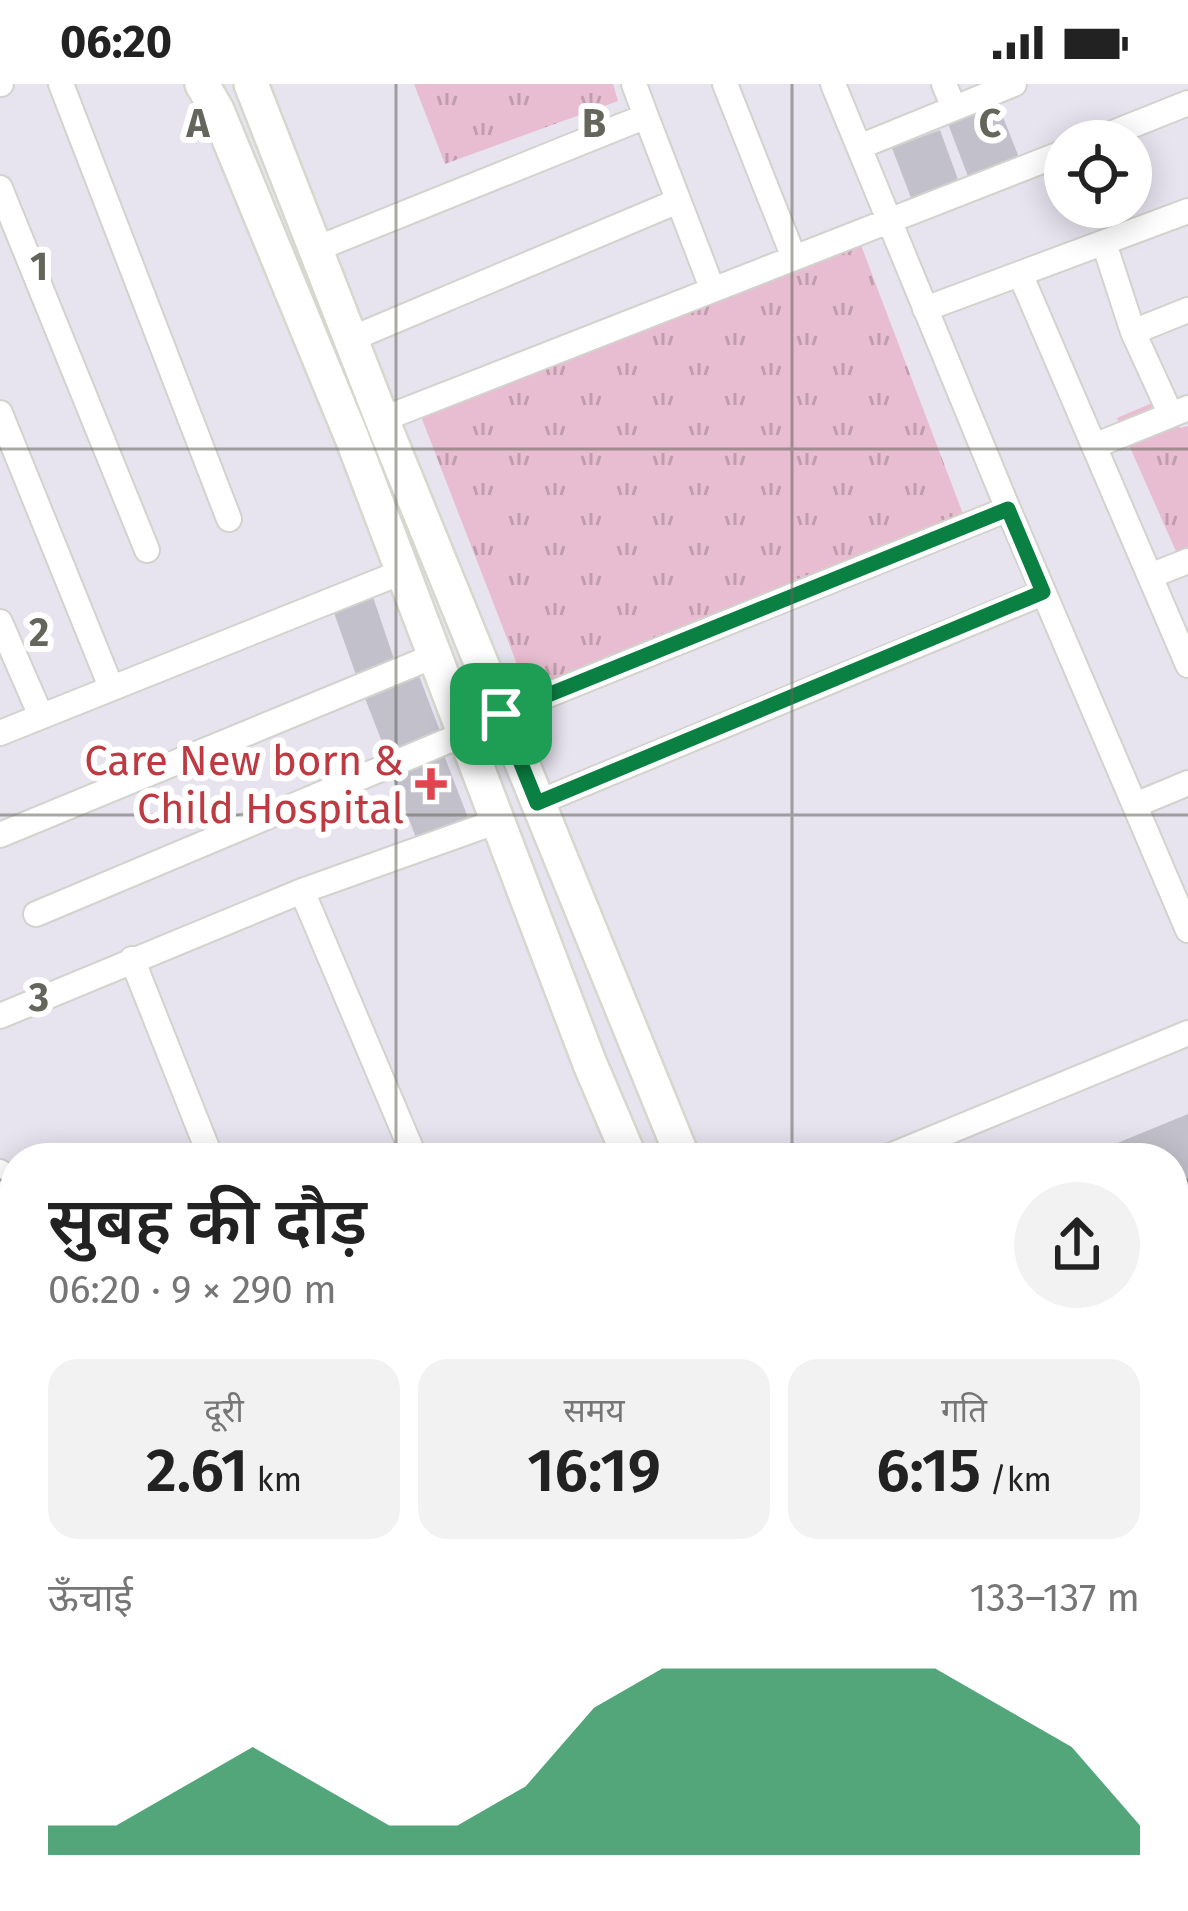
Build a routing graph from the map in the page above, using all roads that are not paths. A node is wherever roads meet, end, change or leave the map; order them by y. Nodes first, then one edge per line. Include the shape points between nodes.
1 (61, 84) edge
2 (202, 84) edge
3 (251, 84) edge
4 (634, 84) edge
5 (724, 84) edge
6 (833, 84) edge
7 (944, 84) edge
8 (1014, 84) edge
9 (1188, 103) edge
10 (954, 108) junction
11 (644, 111) junction
12 (1146, 120) edge
13 (859, 147) junction
14 (1044, 161) edge
15 (0, 188) edge
16 (678, 201) junction
17 (1188, 211) edge
18 (890, 223) junction
19 (1104, 243) junction
20 (316, 249) junction
21 (794, 258) junction
22 (1021, 276) junction
23 (712, 288) junction
24 (925, 309) junction
25 (1188, 310) edge
26 (1133, 332) junction
27 (351, 339) junction
28 (1179, 412) edge
29 (0, 413) edge
30 (382, 419) junction
31 (1094, 446) junction
32 (1008, 509) junction
33 (229, 519) dead end
34 (147, 550) dead end
35 (1188, 561) edge
36 (402, 572) junction
37 (1150, 576) junction
38 (1043, 592) junction
39 (0, 622) edge
40 (434, 656) junction
41 (1188, 665) edge
42 (111, 687) junction
43 (501, 714) junction
44 (40, 716) junction
45 (0, 733) edge
46 (464, 734) junction
47 (1188, 783) edge
48 (537, 803) junction
49 (1135, 805) junction
50 (498, 821) junction
51 (0, 836) edge
52 (302, 891) junction
53 (36, 914) dead end
54 (1188, 929) edge
55 (132, 959) junction
56 (0, 1016) edge
57 (1188, 1034) edge
58 (206, 1143) edge
59 (409, 1143) edge
60 (624, 1143) edge
61 (677, 1143) edge
62 (936, 1143) edge

1 - 33 street
2 - 36 street
3 - 20 street
4 - 11 street
5 - 21 street
6 - 13 street
7 - 10 street
8 - 10 street
9 - 12 street
10 - 13 street
11 - 16 street
11 - 20 street
13 - 18 street
14 - 18 street
15 - 34 street
16 - 23 street
16 - 27 street
17 - 19 street
18 - 21 street
18 - 24 street
19 - 22 street
19 - 26 street
20 - 27 street
21 - 23 street
22 - 24 street
22 - 31 street
23 - 30 street
24 - 32 street
25 - 26 street
26 - 28 street
27 - 30 street
28 - 31 street
29 - 42 street
30 - 43 street
31 - 37 street
32 - 38 street
32 - 43 street
35 - 37 street
36 - 40 street
36 - 42 street
37 - 41 street
38 - 48 street
38 - 49 street
39 - 44 street
40 - 46 street
40 - 51 street
42 - 44 street
43 - 48 street
44 - 45 street
46 - 50 street
46 - 53 street
47 - 49 street
48 - 61 street
49 - 54 street
50 - 52 street
50 - 60 street
52 - 55 street
52 - 59 street
55 - 56 street
55 - 58 street
57 - 62 street

